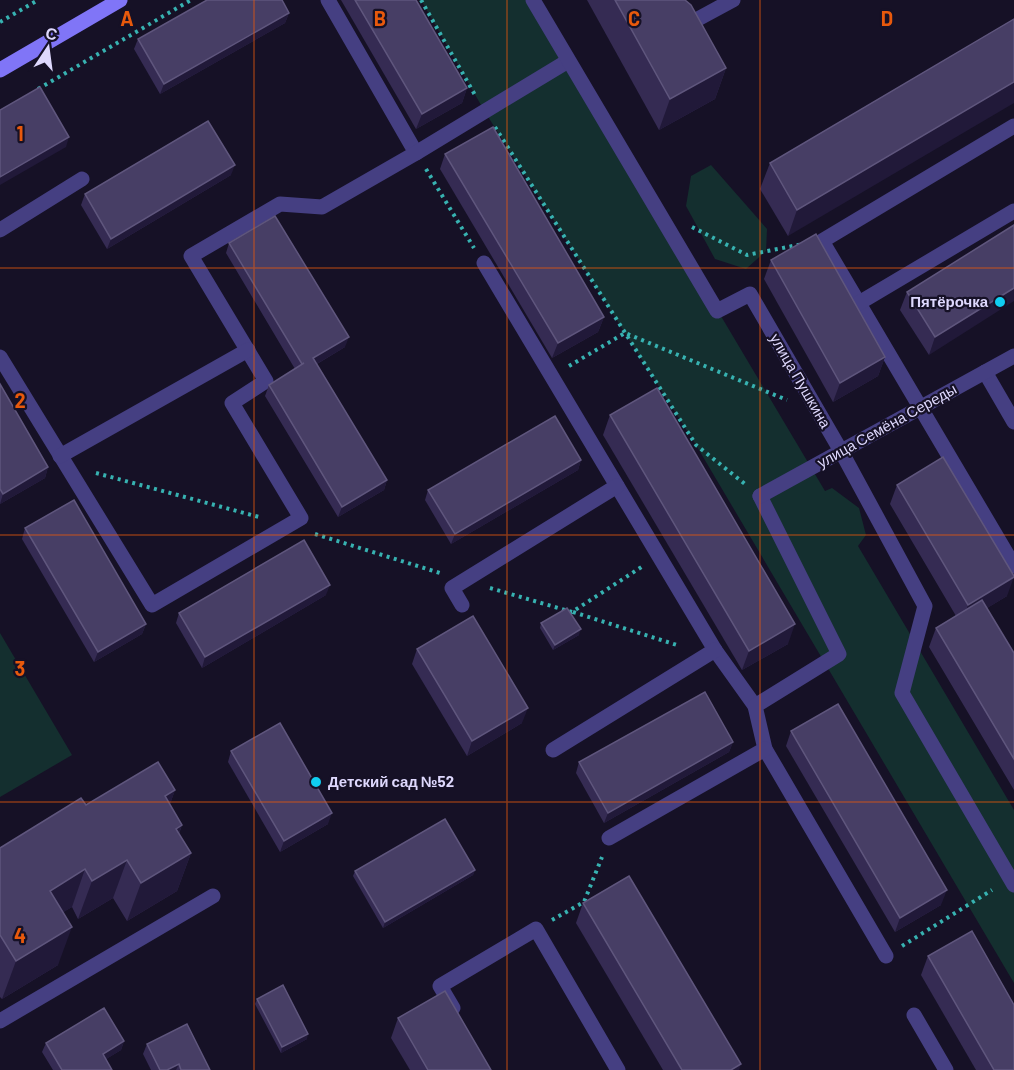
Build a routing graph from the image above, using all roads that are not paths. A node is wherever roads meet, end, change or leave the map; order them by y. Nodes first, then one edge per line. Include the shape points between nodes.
1 (120, 0) edge
2 (328, 0) edge
3 (533, 0) edge
4 (668, 0) edge
5 (733, 0) edge
6 (568, 61) junction
7 (0, 70) edge
8 (1014, 126) edge
9 (416, 153) junction
10 (82, 179) dead end
11 (1014, 210) edge
12 (0, 230) edge
13 (483, 263) road end
14 (859, 303) junction
15 (248, 350) junction
16 (1014, 356) edge
17 (0, 357) edge
18 (985, 372) junction
19 (921, 407) junction
20 (1014, 422) edge
21 (841, 451) junction
22 (63, 461) junction
23 (617, 486) junction
24 (1014, 566) edge
25 (462, 605) dead end
26 (711, 653) junction
27 (755, 706) junction
28 (765, 748) junction
29 (553, 750) dead end
30 (609, 838) road end
31 (1012, 882) edge
32 (213, 897) dead end
33 (886, 956) road end
34 (914, 1015) dead end
35 (0, 1021) edge
36 (462, 1023) edge
37 (618, 1070) edge
38 (946, 1070) edge

1 - 7 street
2 - 9 street
3 - 6 street, улица Пушкина
4 - 5 street via 683,27
6 - 9 street
6 - 21 street, улица Пушкина via 717,311 750,294
8 - 14 street via 822,241
9 - 15 street via 322,207 280,204 191,256
10 - 12 street
11 - 14 street
13 - 23 street
14 - 19 street
15 - 22 street
15 - 22 street via 266,381 232,403 301,518 152,605
16 - 18 street, улица Семёна Середы
17 - 22 street
18 - 19 street, улица Семёна Середы
18 - 20 street
19 - 21 street, улица Семёна Середы
19 - 24 street
21 - 27 street, улица Семёна Середы via 760,496 839,654
21 - 31 street, улица Пушкина via 925,606 902,693
23 - 25 street via 452,588
23 - 26 street
26 - 27 street
26 - 29 street
27 - 28 street
28 - 30 street
28 - 33 street
32 - 35 street
34 - 38 street
36 - 37 street via 440,986 536,929

